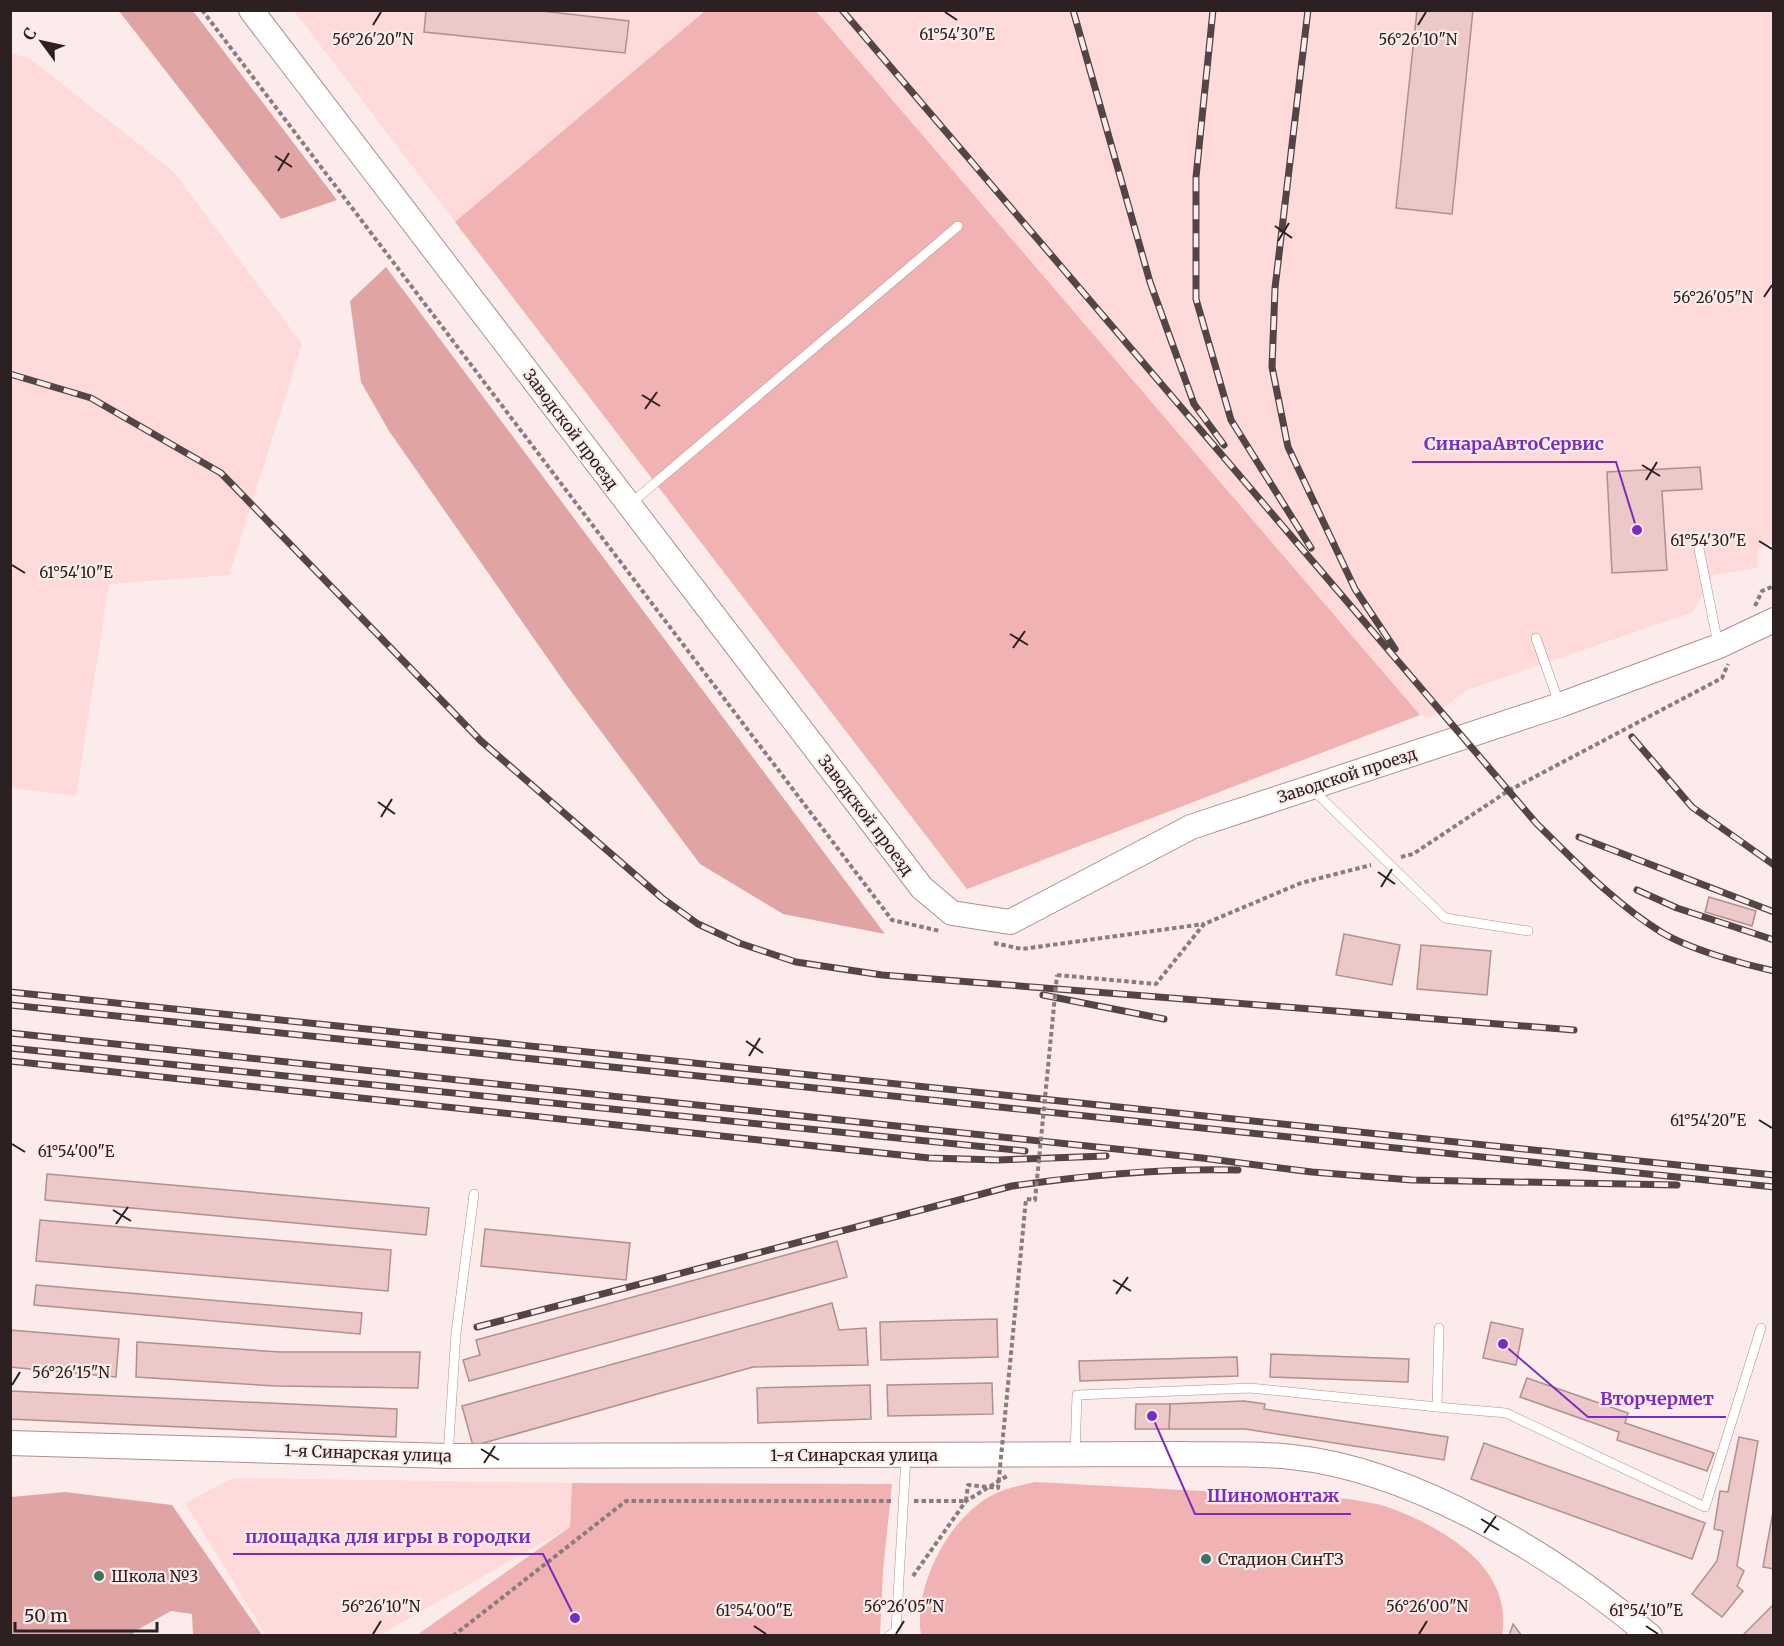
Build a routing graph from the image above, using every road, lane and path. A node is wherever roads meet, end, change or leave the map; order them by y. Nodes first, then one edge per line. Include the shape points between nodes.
1 (251, 10) edge
2 (958, 226) dead end
3 (629, 505) junction
4 (1698, 544) dead end
5 (1773, 586) edge
6 (1773, 620) edge
7 (1536, 638) dead end
8 (1729, 641) junction
9 (1560, 705) junction
10 (1310, 787) junction
11 (1388, 860) junction
12 (1528, 931) dead end
13 (474, 1194) dead end
14 (1439, 1328) dead end
15 (1761, 1328) dead end
16 (1437, 1407) junction
17 (10, 1443) edge
18 (906, 1454) junction
19 (1075, 1454) junction
20 (448, 1455) junction
21 (1013, 1473) dead end
22 (896, 1501) dead end
23 (908, 1501) dead end
24 (966, 1501) junction
25 (912, 1577) dead end
26 (453, 1635) edge
27 (889, 1635) edge
28 (1650, 1635) edge

1 - 3 street, Заводской проезд
2 - 3 lane
3 - 10 street, Заводской проезд via 922,888 952,914 1010,922 1191,827
4 - 8 lane
5 - 8 path via 1762,591
6 - 8 street, Заводской проезд
7 - 9 lane
8 - 9 street, Заводской проезд
8 - 11 path via 1722,678 1508,791 1413,854
9 - 10 street, Заводской проезд
10 - 11 lane
11 - 12 lane via 1445,918
11 - 24 path, bridge via 1301,883 1204,924 1156,984 1058,975 1035,1200 1026,1199 998,1488 968,1485
13 - 20 lane via 456,1333
14 - 16 lane
15 - 16 lane via 1705,1507 1506,1413
16 - 19 lane via 1250,1388 1077,1395
17 - 20 street, 1-я Синарская улица
18 - 19 street, 1-я Синарская улица
18 - 20 street, 1-я Синарская улица
18 - 27 lane via 896,1631
19 - 28 street, 1-я Синарская улица via 1293,1457 1357,1471 1419,1492 1491,1528 1562,1569
21 - 24 path
22 - 26 path via 626,1501
23 - 24 path
24 - 25 path

